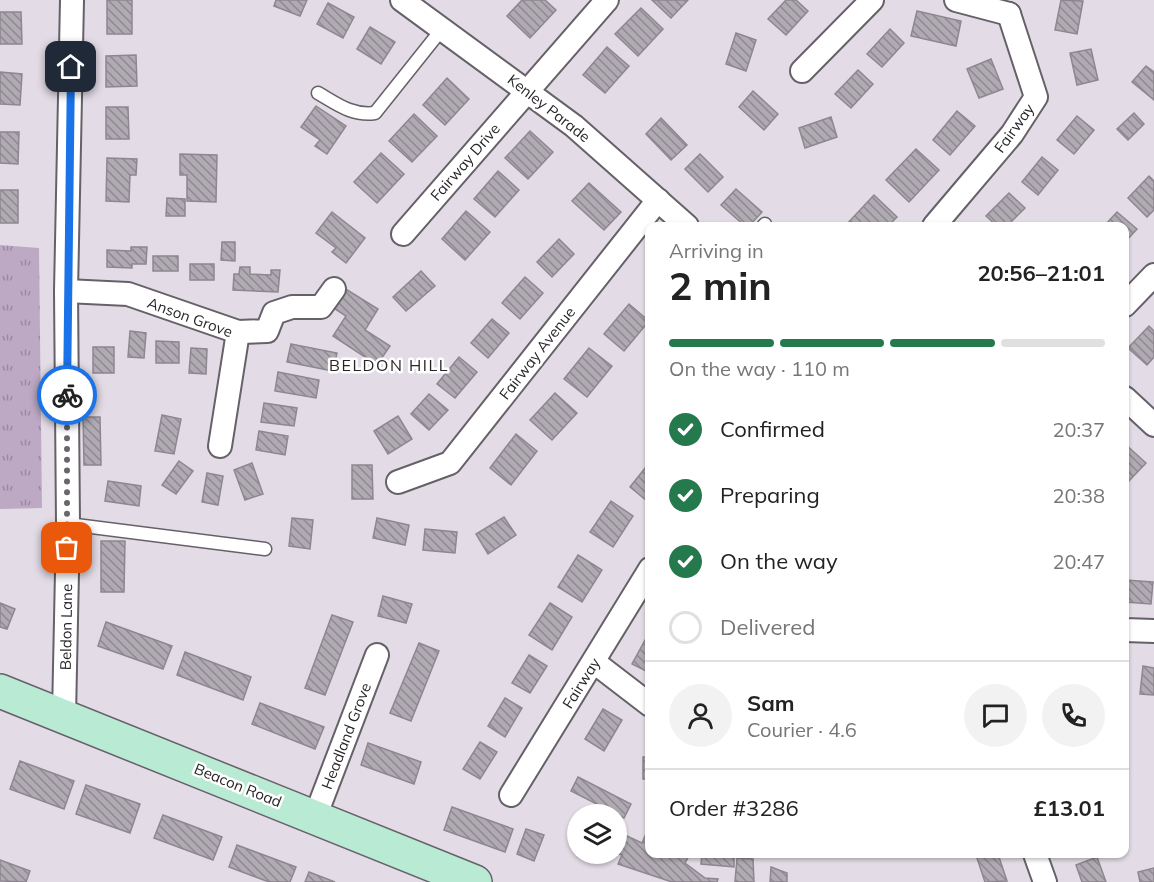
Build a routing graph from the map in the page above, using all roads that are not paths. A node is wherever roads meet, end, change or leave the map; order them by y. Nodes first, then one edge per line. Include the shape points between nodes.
1 (72, 0) edge
2 (402, 0) edge
3 (607, 0) edge
4 (872, 0) edge
5 (956, 0) edge
6 (1012, 7) edge
7 (442, 29) junction
8 (802, 71) dead end
9 (528, 91) junction
10 (318, 93) dead end
11 (658, 200) junction
12 (683, 222) edge
13 (937, 222) edge
14 (403, 234) dead end
15 (1154, 275) edge
16 (334, 289) dead end
17 (66, 291) junction
18 (1129, 301) edge
19 (238, 332) junction
20 (1129, 402) edge
21 (1154, 425) edge
22 (216, 430) dead end
23 (398, 482) dead end
24 (68, 524) junction
25 (265, 549) dead end
26 (645, 577) edge
27 (1129, 630) edge
28 (1154, 631) edge
29 (377, 656) dead end
30 (594, 662) junction
31 (0, 691) edge
32 (645, 701) edge
33 (64, 715) junction
34 (511, 795) dead end
35 (315, 817) junction
36 (1036, 858) edge
37 (475, 882) edge
38 (1045, 882) edge

1 - 17 street, Beldon Lane
2 - 7 street, Kenley Parade
3 - 9 street, Fairway Drive
4 - 8 street
5 - 6 street
6 - 13 street, Fairway via 1036,97 1012,134
7 - 9 street, Kenley Parade
7 - 10 lane via 375,113 351,112
9 - 11 street, Kenley Parade
9 - 14 street, Fairway Drive
11 - 12 street, Kenley Parade
11 - 23 street, Fairway Avenue via 450,463
15 - 18 street
16 - 19 street via 321,307 292,307 274,313 267,331
17 - 19 street, Anson Grove via 128,294
17 - 24 street, Beldon Lane
19 - 22 street, Anson Grove
20 - 21 street
24 - 25 lane
24 - 33 street, Beldon Lane
26 - 30 street, Fairway
27 - 28 street
29 - 35 street, Headland Grove
30 - 32 street
30 - 34 street, Fairway
31 - 33 main road, Beacon Road
33 - 35 main road, Beacon Road
35 - 37 main road, Beacon Road
36 - 38 street

